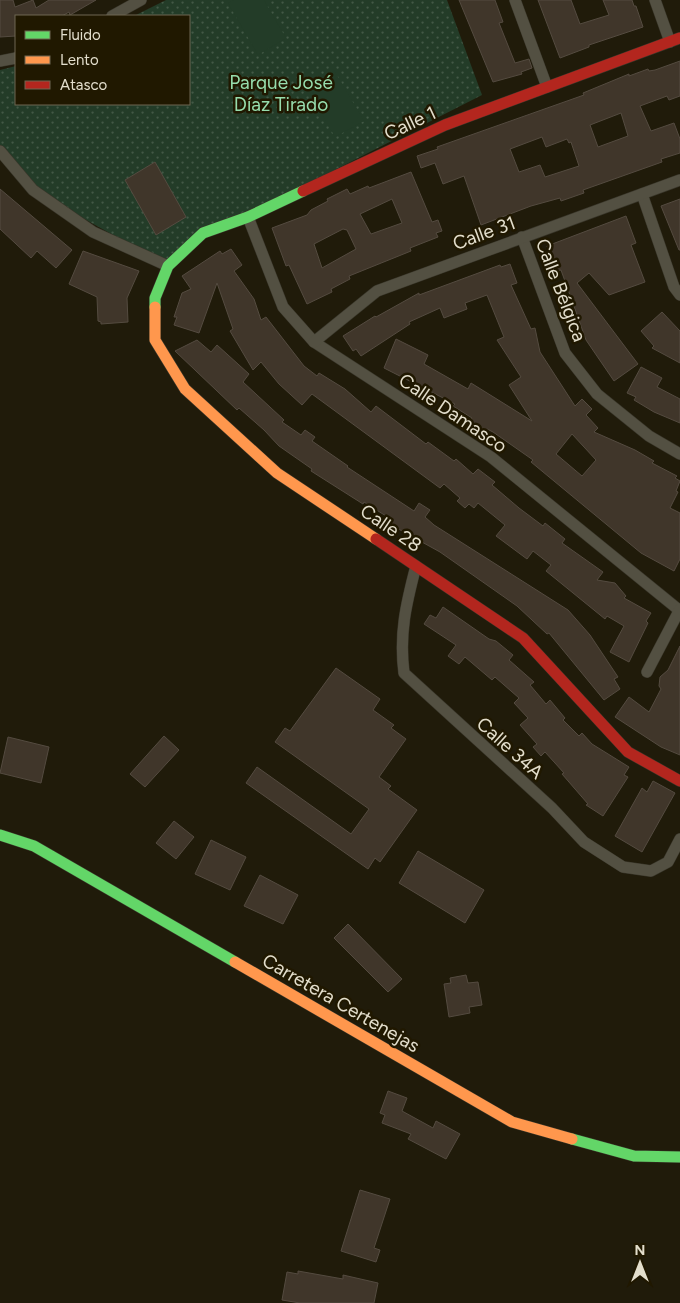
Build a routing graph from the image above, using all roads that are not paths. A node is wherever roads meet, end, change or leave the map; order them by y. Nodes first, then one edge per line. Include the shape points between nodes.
1 (141, 0) edge
2 (515, 0) edge
3 (654, 0) edge
4 (114, 15) edge
5 (675, 40) edge
6 (15, 58) edge
7 (0, 61) edge
8 (547, 87) junction
9 (0, 151) edge
10 (680, 180) edge
11 (642, 194) junction
12 (248, 217) junction
13 (522, 237) junction
14 (168, 266) junction
15 (680, 295) edge
16 (314, 342) junction
17 (680, 454) edge
18 (416, 566) junction
19 (680, 609) edge
20 (647, 672) dead end
21 (680, 781) edge
22 (0, 835) edge
23 (680, 839) edge
24 (680, 1157) edge

1 - 4 street
2 - 8 street
3 - 5 street
5 - 8 street, Calle 1
6 - 7 street
8 - 12 street, Calle 1 via 445,125
9 - 14 street via 32,190 92,232
10 - 11 street, Calle 31
11 - 13 street, Calle 31
11 - 15 street via 674,287
12 - 14 street, Calle 1 via 203,233
12 - 16 street, Calle Damasco via 283,306
13 - 16 street, Calle 31 via 377,291
13 - 17 street, Calle Bélgica via 565,353 597,394 649,436
14 - 18 street, Calle 28 via 154,298 155,340 185,389 278,473
16 - 19 street, Calle Damasco via 491,457
18 - 21 street, Calle 28 via 524,638 628,752
18 - 23 street, Calle 34A via 405,609 401,646 404,673 552,808 584,842 623,867 651,871 668,862
19 - 20 street
22 - 24 street, Carretera Certenejas via 34,846 512,1122 634,1156

